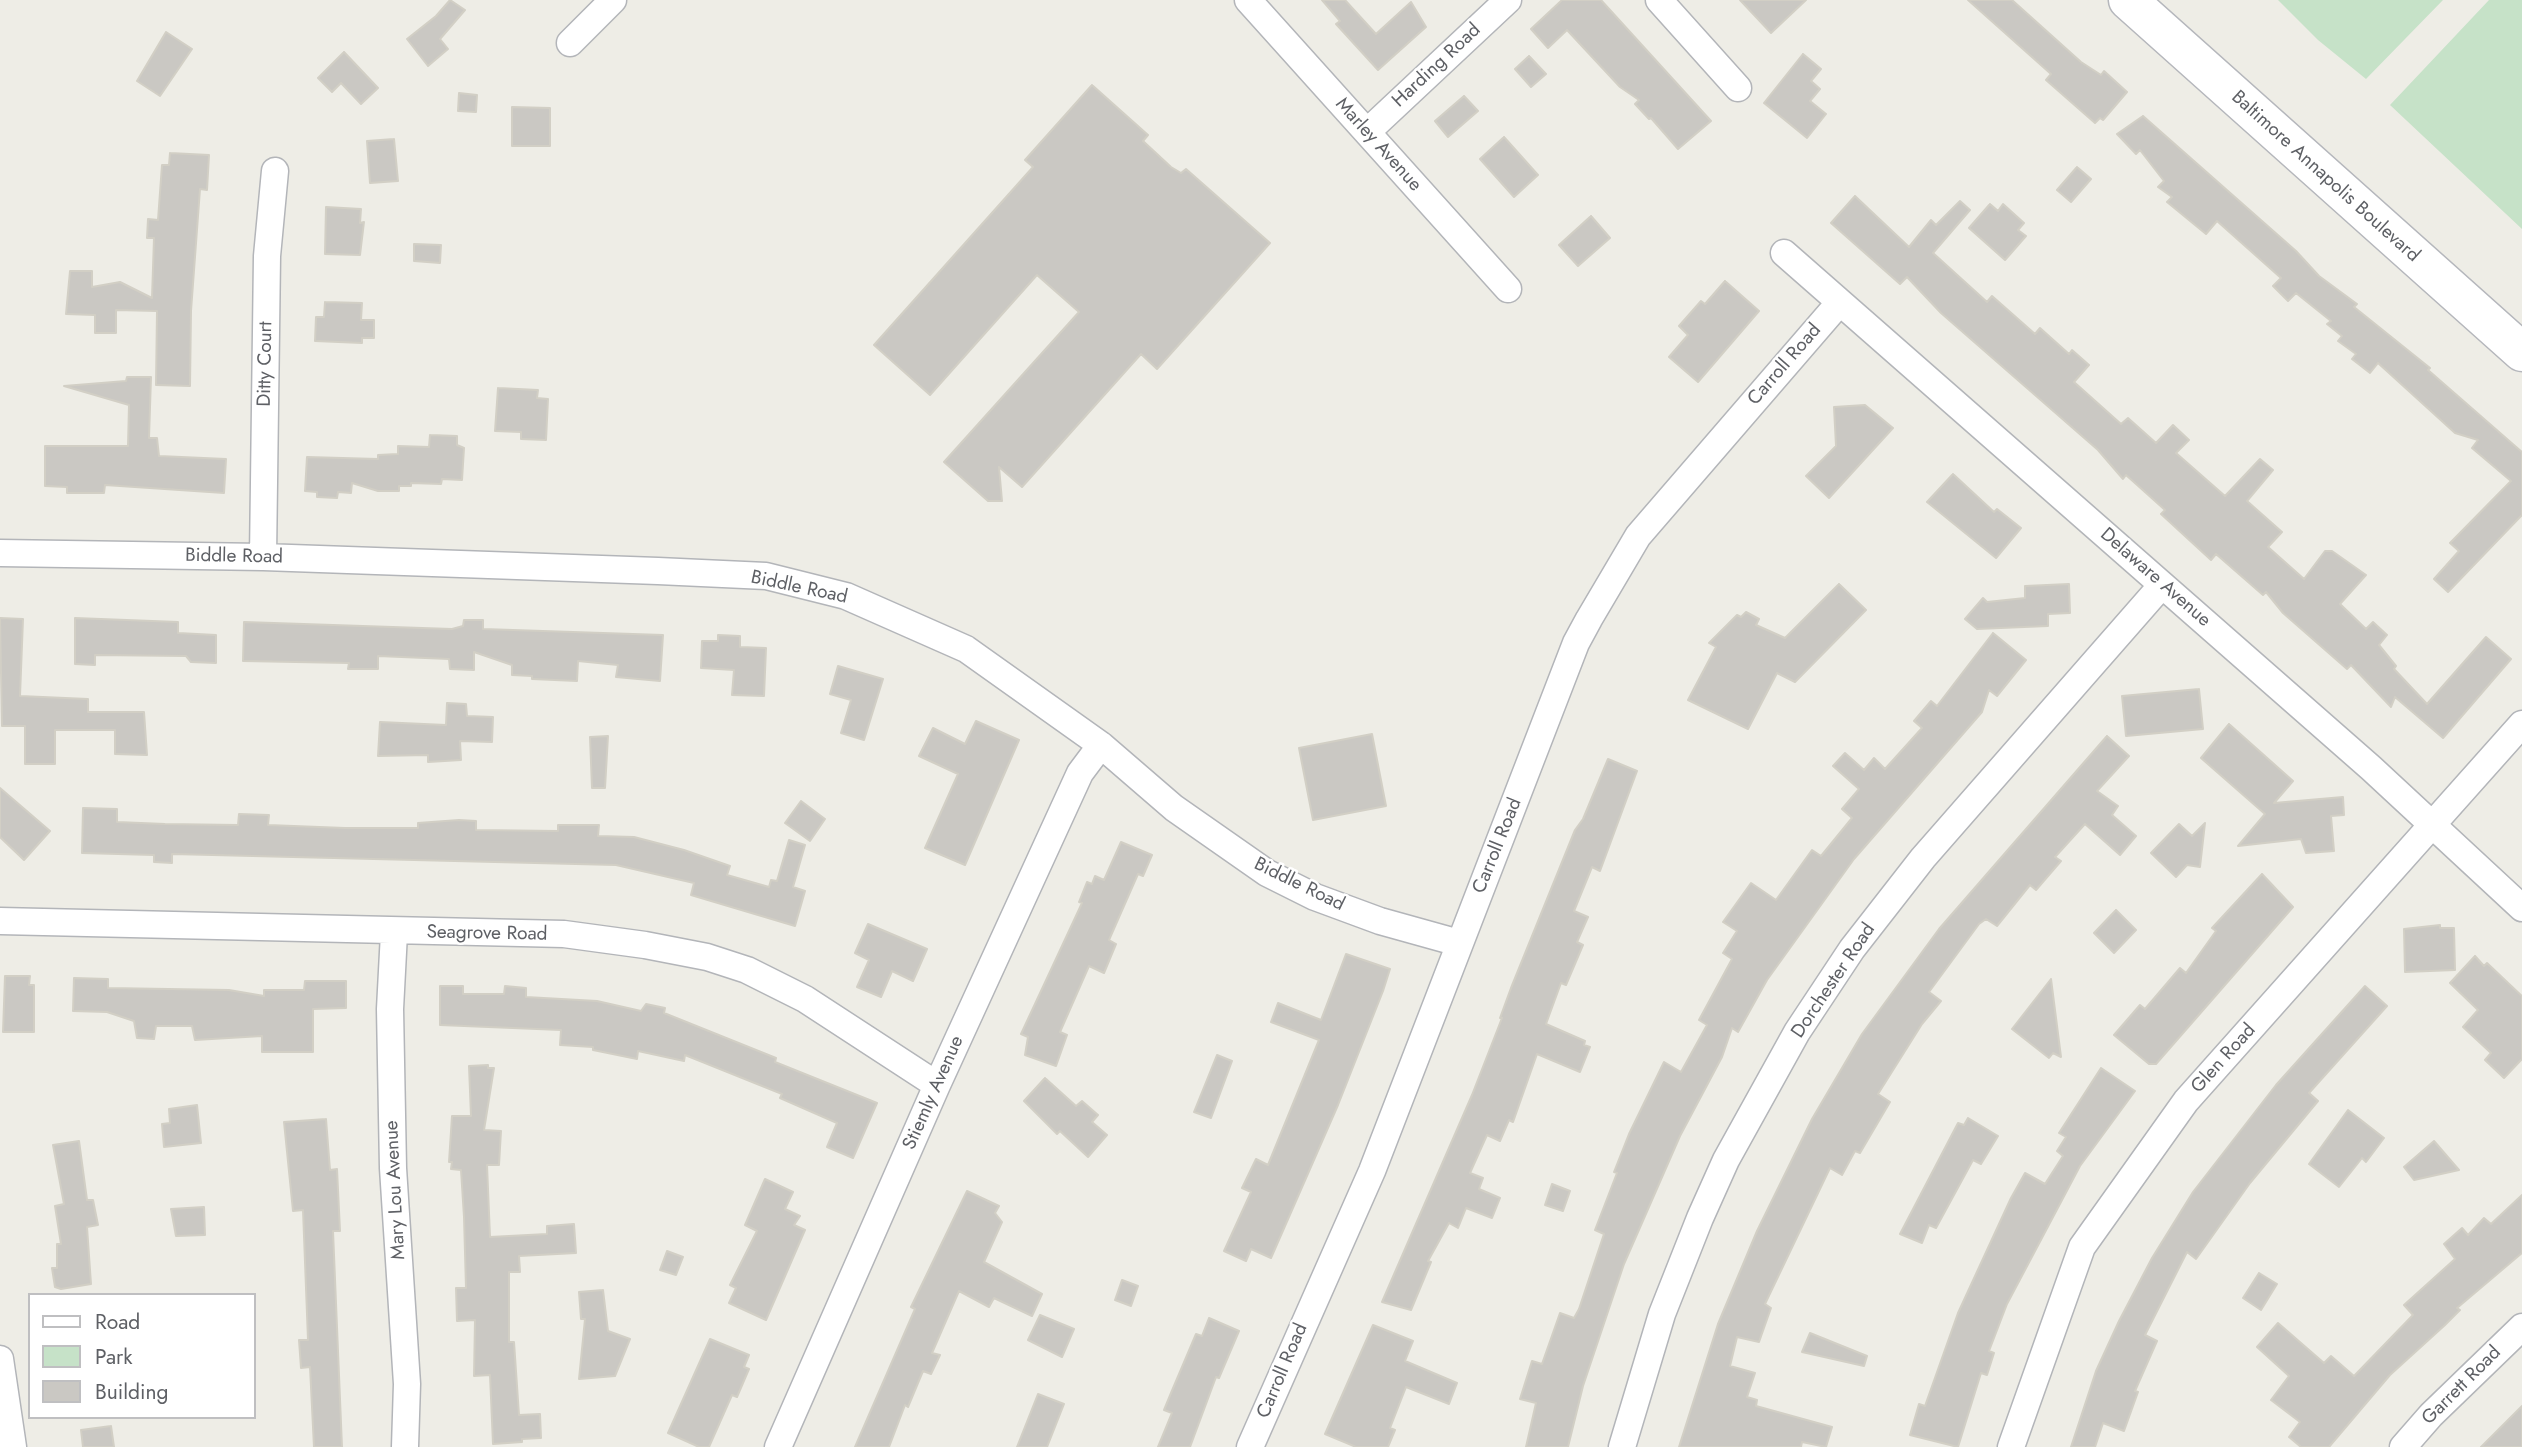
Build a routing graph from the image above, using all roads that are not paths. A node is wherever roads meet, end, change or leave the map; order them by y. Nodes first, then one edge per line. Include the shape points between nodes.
1 (613, 0) edge
2 (1248, 0) edge
3 (1508, 0) edge
4 (1659, 0) edge
5 (2129, 0) edge
6 (569, 43) dead end
7 (1738, 88) dead end
8 (1367, 132) junction
9 (275, 171) dead end
10 (1784, 253) dead end
11 (1508, 289) dead end
12 (1840, 302) junction
13 (2522, 352) edge
14 (0, 553) edge
15 (263, 557) junction
16 (2162, 585) junction
17 (2522, 724) edge
18 (1101, 745) junction
19 (2432, 824) junction
20 (2522, 908) edge
21 (0, 921) edge
22 (394, 933) junction
23 (1459, 943) junction
24 (937, 1086) junction
25 (2522, 1327) edge
26 (0, 1359) edge
27 (13, 1447) edge
28 (405, 1447) edge
29 (778, 1447) edge
30 (1250, 1447) edge
31 (1622, 1447) edge
32 (2011, 1447) edge
33 (2403, 1447) edge

1 - 6 street
2 - 8 street, Marley Avenue
3 - 8 street, Harding Road
4 - 7 street
5 - 13 main road, Baltimore Annapolis Boulevard
8 - 11 street, Marley Avenue
9 - 15 street, Ditty Court via 267,256
10 - 12 street, Delaware Avenue
12 - 16 street, Delaware Avenue
12 - 23 street, Carroll Road via 1639,536 1608,583 1576,643
14 - 15 street, Biddle Road
15 - 18 street, Biddle Road via 766,576 846,596 966,649
16 - 19 street, Delaware Avenue
16 - 31 street, Dorchester Road via 1923,858 1852,949 1797,1032 1726,1160 1700,1218 1662,1314
17 - 19 street, Glen Road
18 - 23 street, Biddle Road via 1174,808 1267,873 1380,921
18 - 24 street, Stiemly Avenue via 1080,773
19 - 20 street, Delaware Avenue
19 - 32 street, Glen Road via 2186,1101 2082,1247
21 - 22 street, Seagrove Road
22 - 24 street, Seagrove Road via 564,934 707,957 747,970 805,999
22 - 28 street, Mary Lou Avenue via 390,1009 393,1168 407,1384
23 - 30 street, Carroll Road via 1372,1171
24 - 29 street, Stiemly Avenue
25 - 33 street, Garrett Road
26 - 27 street

